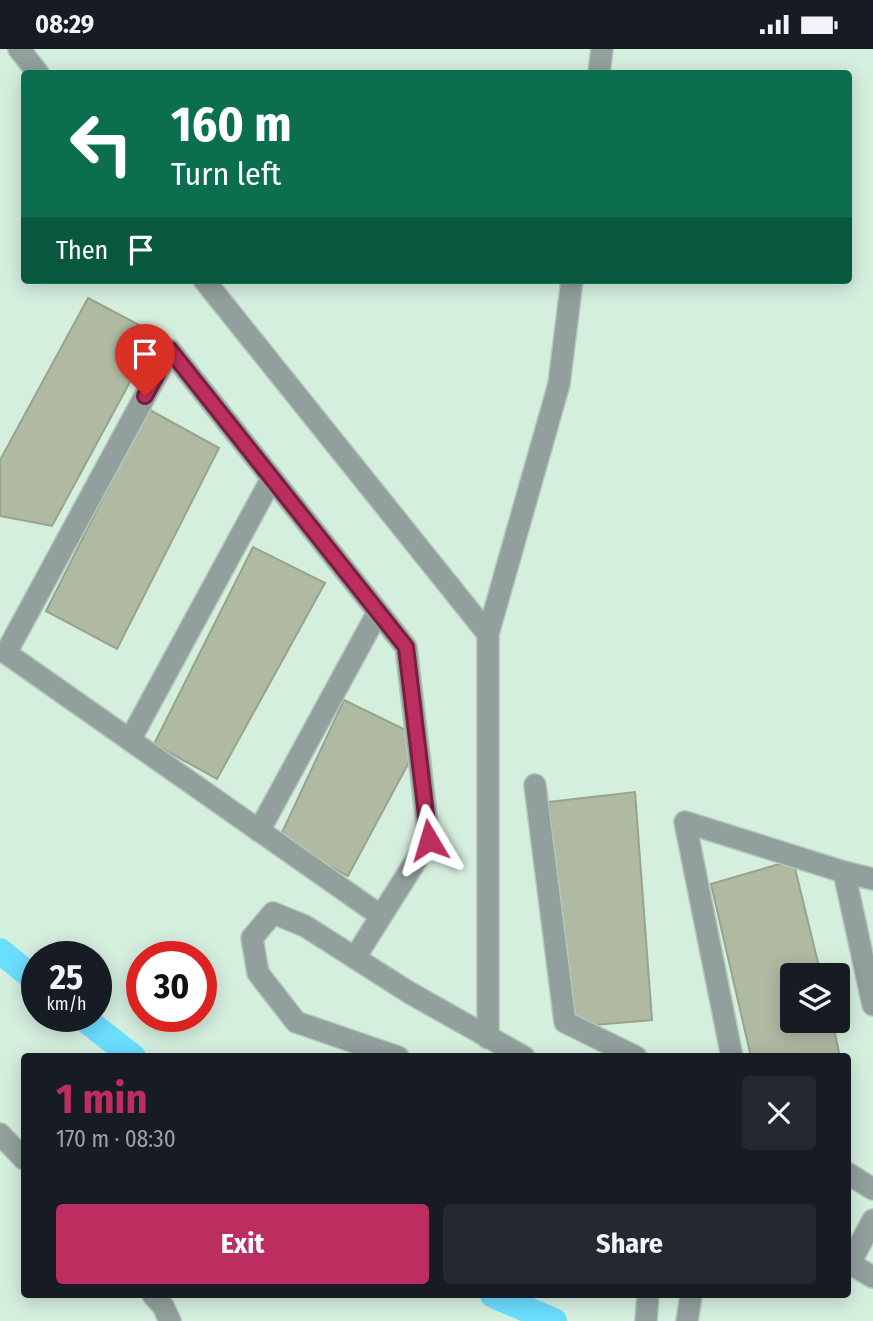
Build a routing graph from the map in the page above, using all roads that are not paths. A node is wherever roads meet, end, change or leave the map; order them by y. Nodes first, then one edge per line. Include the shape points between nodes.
1 (19, 49) edge
2 (602, 49) edge
3 (36, 70) edge
4 (599, 70) edge
5 (207, 284) edge
6 (572, 284) edge
7 (271, 478) junction
8 (378, 612) junction
9 (488, 634) junction
10 (130, 740) junction
11 (535, 785) dead end
12 (259, 831) junction
13 (844, 872) junction
14 (873, 879) edge
15 (381, 916) junction
16 (356, 956) junction
17 (873, 1005) edge
18 (488, 1038) junction
19 (386, 1053) edge
20 (516, 1053) edge
21 (628, 1053) edge
22 (731, 1053) edge
23 (0, 1134) edge
24 (21, 1156) edge
25 (851, 1175) edge
26 (873, 1189) edge
27 (864, 1232) edge
28 (851, 1257) edge
29 (851, 1265) edge
30 (873, 1277) edge
31 (156, 1298) edge
32 (648, 1298) edge
33 (691, 1298) edge
34 (170, 1321) edge
35 (646, 1321) edge
36 (687, 1321) edge

1 - 3 street
2 - 4 street
5 - 9 street
6 - 9 street via 559,384
7 - 8 street
7 - 10 street
7 - 10 street via 170,350 6,653
8 - 12 street
8 - 15 street via 406,647 429,840
9 - 18 street
10 - 12 street
11 - 21 street via 565,1022
12 - 15 street
13 - 14 street
13 - 17 street
13 - 22 street via 685,822
15 - 16 street
16 - 18 street
16 - 19 street via 306,926 273,913 252,938 258,973 296,1022
18 - 20 street
23 - 24 street
25 - 26 street
27 - 28 street
29 - 30 street
31 - 34 street
32 - 35 street
33 - 36 street

